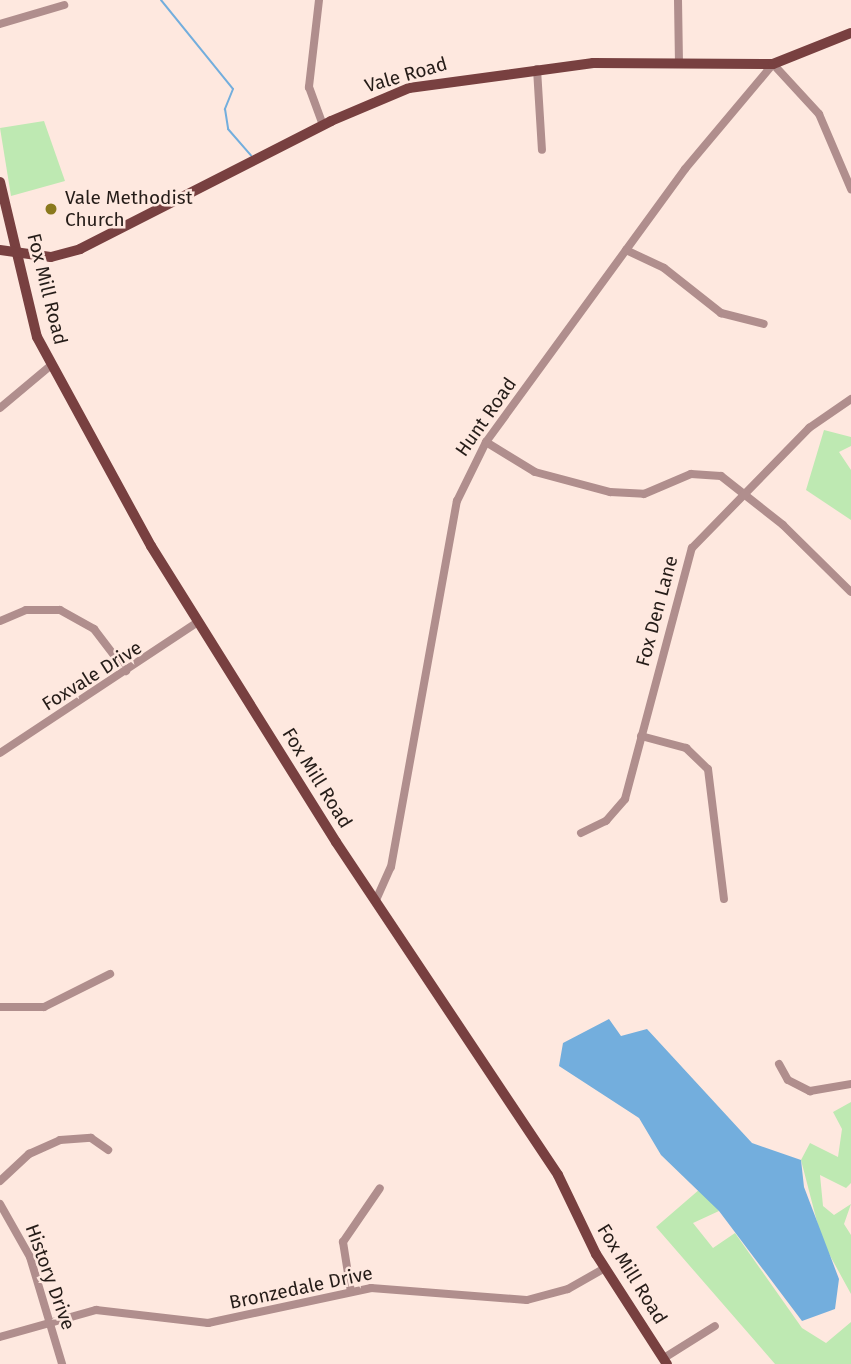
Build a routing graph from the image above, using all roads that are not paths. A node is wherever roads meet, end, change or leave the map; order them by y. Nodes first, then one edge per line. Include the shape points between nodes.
1 (319, 0) edge
2 (678, 0) edge
3 (64, 5) dead end
4 (0, 24) edge
5 (851, 33) edge
6 (679, 61) junction
7 (773, 64) junction
8 (537, 69) junction
9 (323, 125) junction
10 (542, 150) dead end
11 (0, 182) edge
12 (851, 189) edge
13 (0, 250) edge
14 (626, 250) junction
15 (19, 251) junction
16 (764, 324) dead end
17 (50, 366) junction
18 (851, 398) edge
19 (0, 408) edge
20 (486, 442) junction
21 (745, 492) junction
22 (851, 592) edge
23 (0, 621) edge
24 (198, 622) junction
25 (126, 671) junction
26 (641, 736) junction
27 (0, 752) edge
28 (581, 833) dead end
29 (376, 900) junction
30 (724, 900) dead end
31 (110, 974) dead end
32 (0, 1007) edge
33 (779, 1064) dead end
34 (851, 1084) edge
35 (108, 1150) dead end
36 (0, 1181) edge
37 (380, 1188) dead end
38 (0, 1204) edge
39 (605, 1268) junction
40 (351, 1292) junction
41 (52, 1321) junction
42 (715, 1326) dead end
43 (0, 1338) edge
44 (665, 1361) edge
45 (62, 1364) edge

1 - 9 street via 309,87
2 - 6 street
3 - 4 street
5 - 7 main road, Vale Road
6 - 7 main road, Vale Road
6 - 8 main road, Vale Road
7 - 12 street via 819,114
7 - 14 street, Hunt Road
8 - 9 main road, Vale Road via 409,89
8 - 10 street
9 - 15 main road, Vale Road via 80,249 51,257
11 - 15 main road, Fox Mill Road
13 - 15 main road, Vale Road
14 - 16 street via 664,268 726,316
14 - 20 street, Hunt Road
15 - 17 main road, Fox Mill Road
17 - 19 street
17 - 24 main road, Fox Mill Road
18 - 21 street, Fox Den Lane via 817,421
20 - 21 street via 535,472 610,492 644,494 699,473 721,476
20 - 29 street, Hunt Road via 457,501 391,867
21 - 22 street
21 - 26 street, Fox Den Lane via 686,558
23 - 25 street via 26,610 60,610 94,629
24 - 25 street, Foxvale Drive
24 - 29 main road, Fox Mill Road
25 - 27 street, Foxvale Drive
26 - 28 street, Fox Den Lane via 622,804
26 - 30 street via 686,748 708,769
29 - 39 main road, Fox Mill Road via 558,1175
31 - 32 street via 44,1007
33 - 34 street via 788,1080 810,1091
35 - 36 street via 91,1138 60,1139 29,1154
37 - 40 street via 343,1242
38 - 41 street, History Drive via 24,1243
39 - 40 street, Bronzedale Drive via 527,1300 394,1286
39 - 44 main road, Fox Mill Road
40 - 41 street, Bronzedale Drive via 208,1323 110,1309
41 - 43 street, Bronzedale Drive
41 - 45 street, History Drive
42 - 44 street

